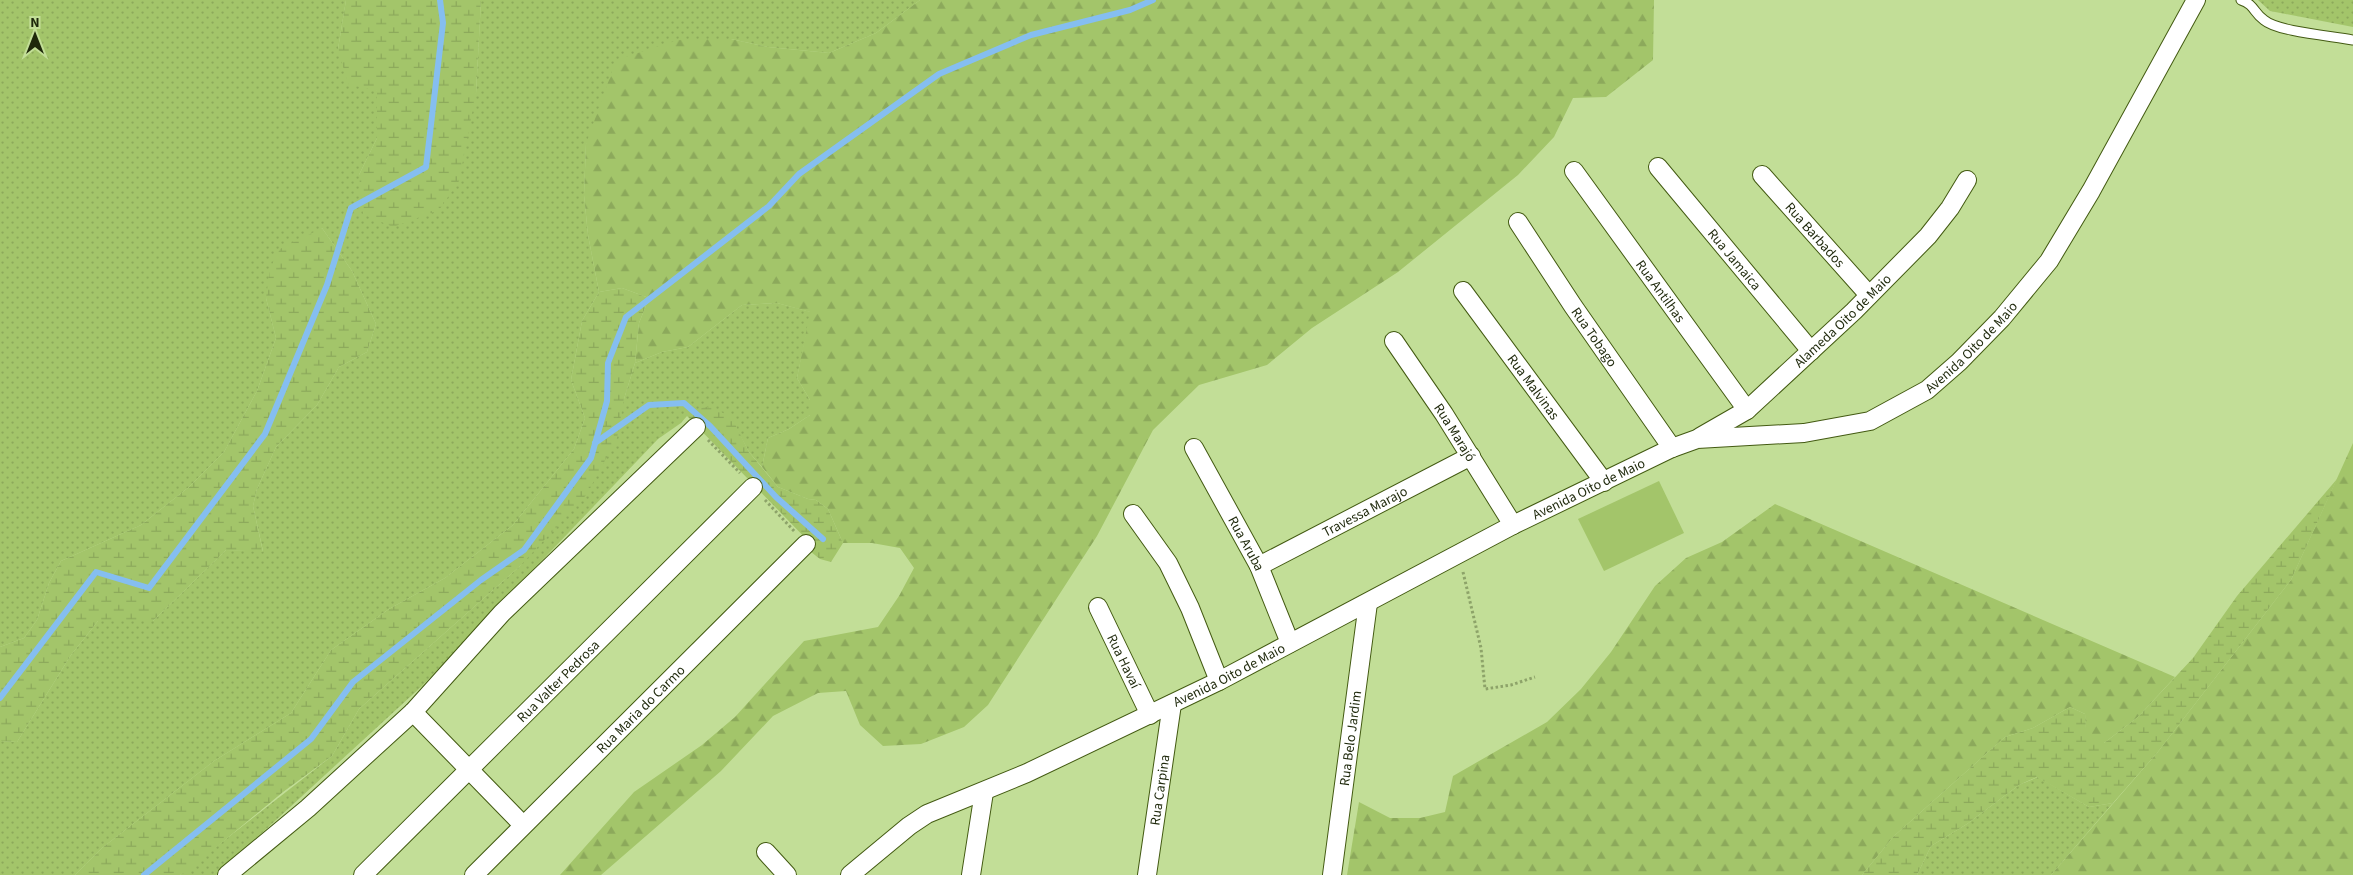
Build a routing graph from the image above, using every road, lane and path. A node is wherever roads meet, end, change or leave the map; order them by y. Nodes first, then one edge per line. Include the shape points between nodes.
1 (2196, 0) edge
2 (2241, 0) edge
3 (2353, 40) edge
4 (1658, 167) dead end
5 (1574, 171) dead end
6 (1762, 175) dead end
7 (1966, 180) dead end
8 (1518, 222) dead end
9 (1464, 291) dead end
10 (1869, 295) junction
11 (1394, 341) dead end
12 (1811, 351) junction
13 (1747, 410) junction
14 (696, 427) dead end
15 (1697, 439) junction
16 (1194, 448) dead end
17 (1672, 448) junction
18 (1471, 456) junction
19 (1604, 482) junction
20 (753, 487) dead end
21 (1133, 514) dead end
22 (1513, 525) junction
23 (806, 544) dead end
24 (1458, 555) junction
25 (1259, 566) junction
26 (1368, 603) junction
27 (1098, 607) dead end
28 (1290, 643) junction
29 (1535, 677) dead end
30 (1219, 681) junction
31 (1172, 704) junction
32 (413, 712) junction
33 (1150, 715) junction
34 (470, 768) junction
35 (984, 792) junction
36 (523, 825) junction
37 (766, 852) dead end
38 (227, 875) edge
39 (363, 875) edge
40 (474, 875) edge
41 (787, 875) edge
42 (850, 875) edge
43 (971, 875) edge
44 (1147, 875) edge
45 (1332, 875) edge

1 - 15 street, Avenida Oito de Maio via 2049,261 2002,318 1959,362 1927,390 1870,421 1804,433
2 - 3 lane via 2251,4 2264,20 2282,27
4 - 12 street, Rua Jamaica
5 - 13 street, Rua Antilhas
6 - 10 street, Rua Barbados
7 - 10 street, Alameda Oito de Maio via 1928,236
8 - 17 street, Rua Tobago
9 - 19 street, Rua Malvinas
10 - 12 street, Alameda Oito de Maio
11 - 18 street, Rua Marajó
12 - 13 street, Alameda Oito de Maio
13 - 15 street, Alameda Oito de Maio
14 - 32 street via 502,613
15 - 17 street, Avenida Oito de Maio
16 - 25 street, Rua Aruba
17 - 19 street, Avenida Oito de Maio
18 - 22 street, Rua Marajó
18 - 25 street, Travessa Marajo
19 - 22 street, Avenida Oito de Maio
20 - 34 street, Rua Valter Pedrosa
21 - 30 street via 1168,563
22 - 24 street, Avenida Oito de Maio
23 - 36 street, Rua Maria do Carmo
24 - 26 street, Avenida Oito de Maio
24 - 29 path via 1481,648 1485,689
25 - 28 street, Rua Aruba
26 - 28 street, Avenida Oito de Maio
26 - 45 street, Rua Belo Jardim
27 - 33 street, Rua Havaí
28 - 30 street, Avenida Oito de Maio
30 - 31 street, Avenida Oito de Maio
31 - 33 street, Avenida Oito de Maio
31 - 44 street, Rua Carpina
32 - 34 street
32 - 38 street via 308,808
33 - 35 street, Avenida Oito de Maio
34 - 36 street
34 - 39 street, Rua Valter Pedrosa
35 - 42 street, Avenida Oito de Maio via 927,814
35 - 43 street
36 - 40 street, Rua Maria do Carmo
37 - 41 street

